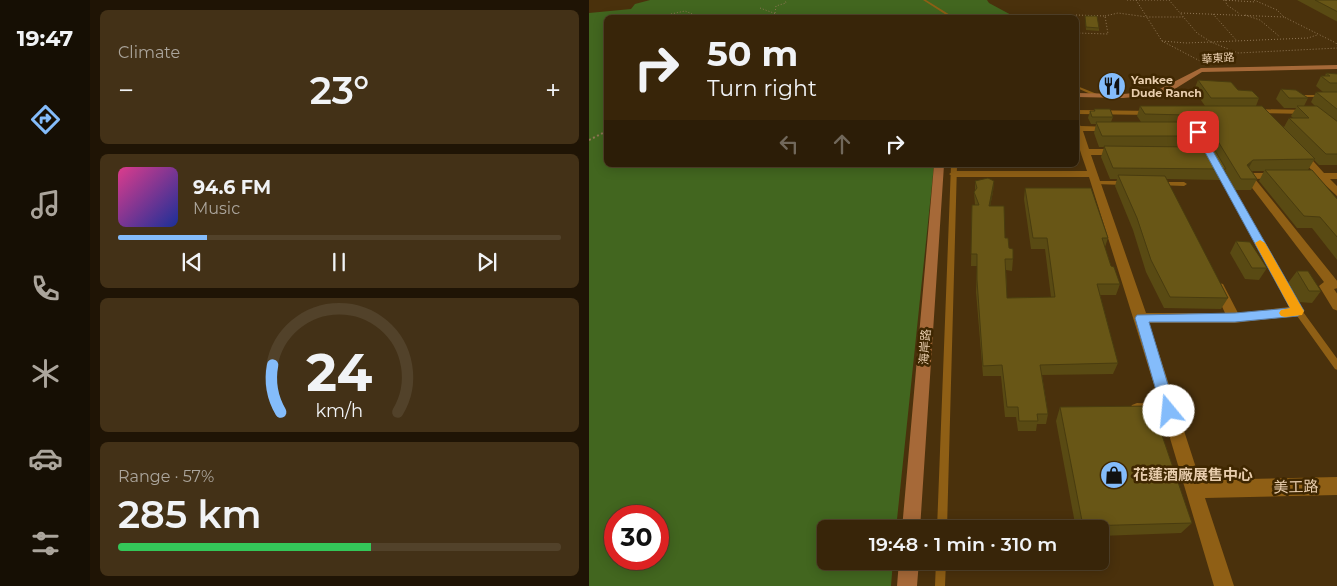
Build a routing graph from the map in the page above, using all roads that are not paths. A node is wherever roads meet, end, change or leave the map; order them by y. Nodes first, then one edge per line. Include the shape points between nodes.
1 (924, 0) edge
2 (948, 15) edge
3 (1337, 67) edge
4 (1079, 88) edge
5 (1079, 95) edge
6 (1096, 95) junction
7 (1297, 96) joint
8 (1337, 96) edge
9 (1259, 111) junction
10 (1079, 112) edge
11 (1241, 112) edge
12 (1166, 113) edge
13 (1272, 123) edge
14 (1079, 127) edge
15 (1125, 129) edge
16 (1174, 129) edge
17 (1198, 132) edge
18 (1079, 134) edge
19 (1296, 148) edge
20 (1084, 152) junction
21 (1133, 152) edge
22 (1181, 153) edge
23 (939, 167) edge
24 (954, 169) edge
25 (1319, 176) junction
26 (1337, 176) edge
27 (1094, 179) junction
28 (1126, 183) edge
29 (1184, 184) dead end
30 (1164, 187) edge
31 (1337, 194) edge
32 (1213, 276) edge
33 (1335, 285) edge
34 (1337, 306) edge
35 (1298, 311) junction
36 (1141, 318) junction
37 (1235, 318) junction
38 (1337, 367) edge
39 (1124, 410) edge
40 (1169, 411) junction
41 (1337, 486) edge
42 (1195, 489) junction
43 (912, 520) edge
44 (942, 520) edge
45 (908, 570) edge
46 (941, 570) edge
47 (907, 586) edge
48 (940, 586) edge
49 (1224, 586) edge

1 - 2 lane
3 - 6 main road, 華東路 via 1215,68 1189,74 1157,93
4 - 6 lane
5 - 6 main road, 華東路
7 - 8 lane
7 - 9 street via 1317,115
9 - 11 street
9 - 13 street
10 - 12 street
14 - 15 street
16 - 22 street via 1190,135 1200,151
17 - 35 lane
18 - 20 street
19 - 25 street
20 - 21 street
20 - 27 street
23 - 43 main road, 海岸路
24 - 27 street
24 - 44 lane
25 - 26 street
25 - 31 street
25 - 33 street via 1248,176
27 - 28 lane
27 - 36 street
29 - 30 lane
32 - 37 street
33 - 34 street via 1325,286
35 - 37 street
35 - 38 lane
36 - 37 street
36 - 40 street
39 - 40 street
40 - 42 street
41 - 42 street, 美工路
42 - 49 street
45 - 47 main road
46 - 48 lane

